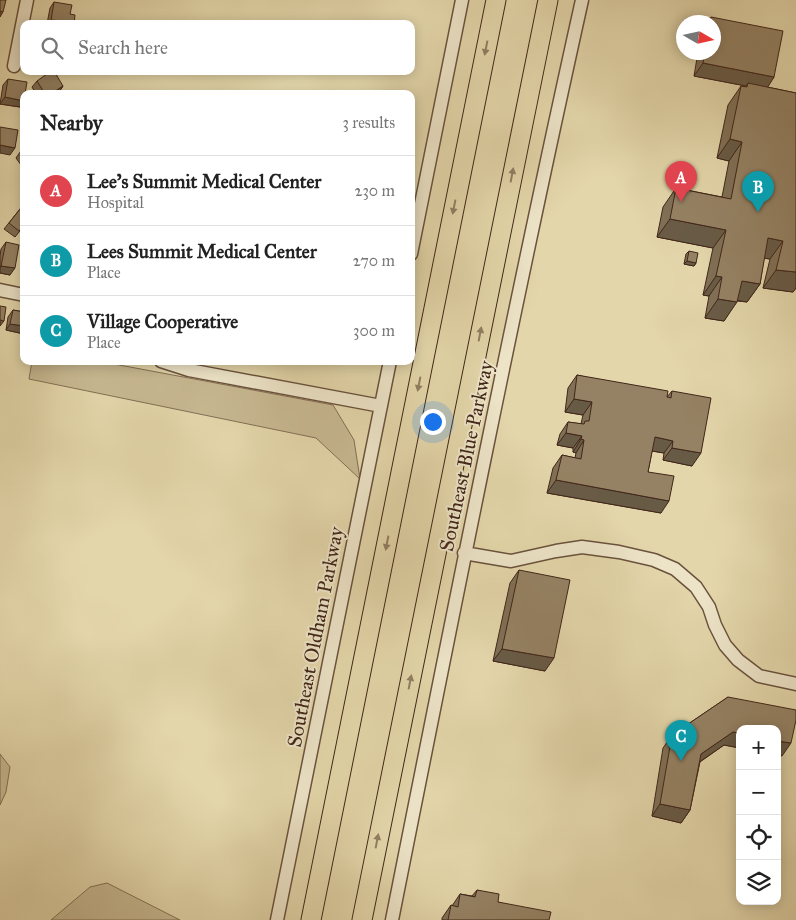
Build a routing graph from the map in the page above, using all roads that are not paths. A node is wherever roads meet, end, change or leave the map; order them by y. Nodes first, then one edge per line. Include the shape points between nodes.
1 (26, 0) edge
2 (462, 0) edge
3 (496, 0) edge
4 (548, 0) edge
5 (582, 0) edge
6 (22, 20) edge
7 (20, 33) edge
8 (14, 66) dead end
9 (415, 234) edge
10 (0, 290) edge
11 (20, 294) edge
12 (173, 365) edge
13 (389, 365) edge
14 (381, 406) junction
15 (464, 553) junction
16 (796, 684) edge
17 (277, 920) edge
18 (311, 920) edge
19 (362, 920) edge
20 (392, 920) edge

1 - 6 street
2 - 9 street
3 -> 18 highway
19 -> 4 highway
5 - 15 street, Southeast Blue Parkway
7 - 8 street
10 - 11 street
12 - 14 street
13 - 14 street, Southeast Oldham Parkway
14 - 17 street, Southeast Oldham Parkway
15 - 16 street via 511,562 582,547 654,560 675,570 696,588 710,607 725,645 738,660 759,676
15 - 20 street, Southeast Blue Parkway

